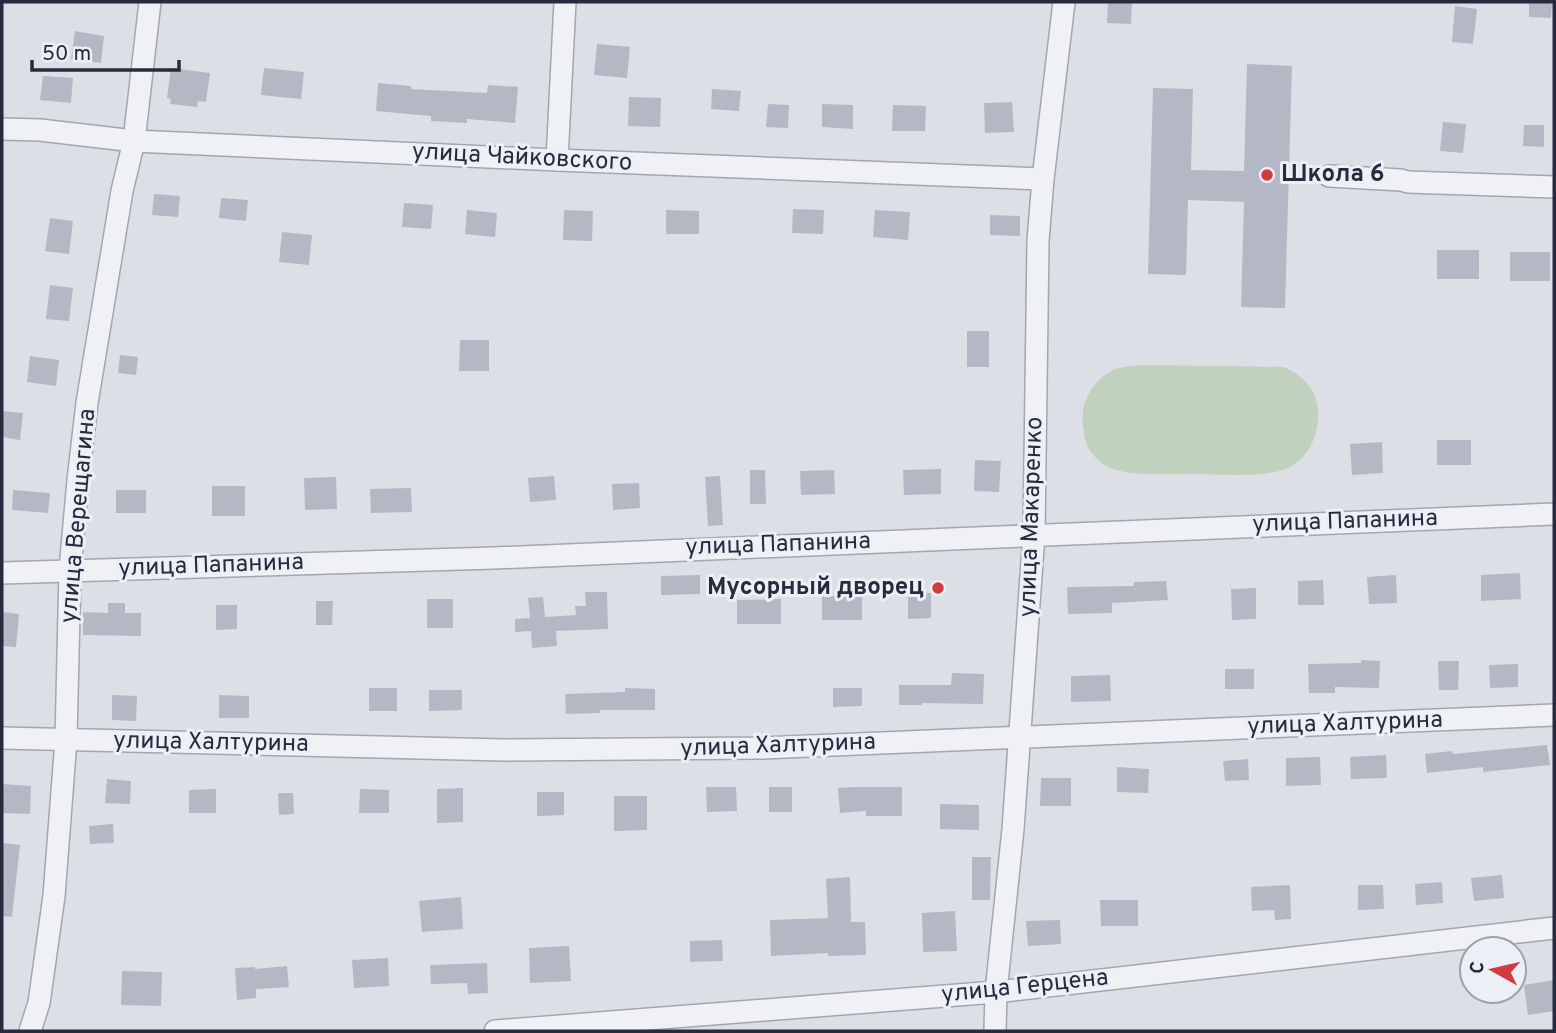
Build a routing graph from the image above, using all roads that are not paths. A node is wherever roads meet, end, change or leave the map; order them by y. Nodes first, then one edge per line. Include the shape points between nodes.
1 (150, 2) edge
2 (565, 2) edge
3 (1064, 2) edge
4 (2, 129) edge
5 (134, 141) junction
6 (557, 160) junction
7 (1329, 176) dead end
8 (1043, 179) junction
9 (1554, 187) edge
10 (1554, 513) edge
11 (1034, 534) junction
12 (70, 570) junction
13 (2, 573) edge
14 (1554, 715) edge
15 (2, 738) edge
16 (1019, 738) junction
17 (66, 740) junction
18 (1554, 928) edge
19 (996, 992) junction
20 (30, 1031) edge
21 (495, 1031) edge
22 (995, 1031) edge

1 - 5 street, улица Верещагина
2 - 6 street
3 - 8 street, улица Макаренко
4 - 5 street, улица Чайковского
5 - 6 street, улица Чайковского
5 - 12 street, улица Верещагина via 87,403
6 - 8 street, улица Чайковского
7 - 9 street
8 - 11 street, улица Макаренко
10 - 11 street, улица Папанина
11 - 12 street, улица Папанина via 494,558
11 - 16 street, улица Макаренко
12 - 13 street, улица Папанина
12 - 17 street, улица Верещагина
14 - 16 street, улица Халтурина
15 - 17 street, улица Халтурина
16 - 17 street, улица Халтурина via 762,748 503,750
16 - 19 street, улица Макаренко
17 - 20 street, улица Верещагина via 54,896 39,1003
18 - 19 street, улица Герцена
19 - 21 street, улица Герцена
19 - 22 street, улица Макаренко

